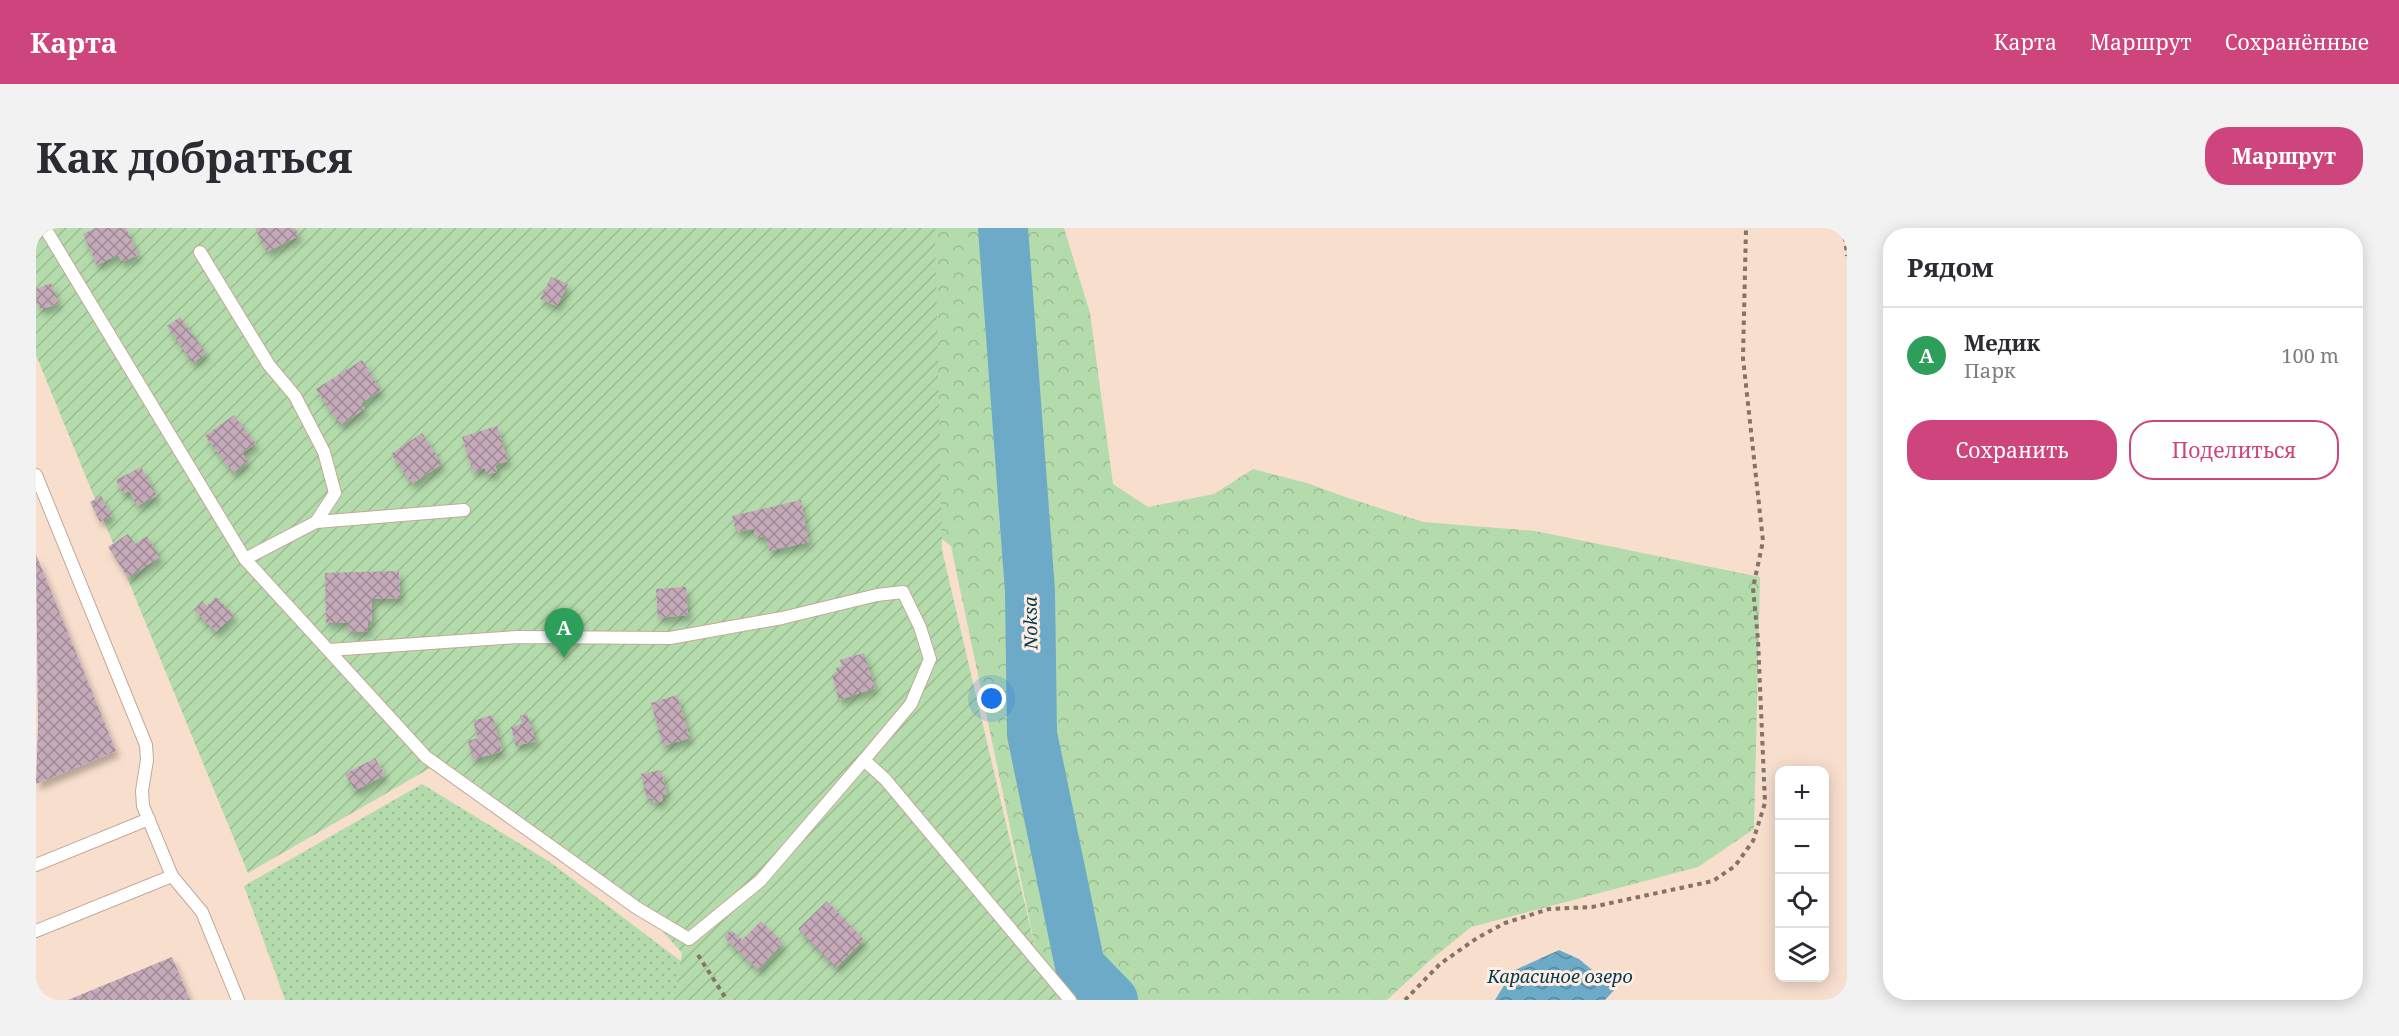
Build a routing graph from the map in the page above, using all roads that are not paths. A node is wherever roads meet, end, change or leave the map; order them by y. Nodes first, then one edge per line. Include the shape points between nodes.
1 (45, 228) edge
2 (200, 252) dead end
3 (36, 475) edge
4 (464, 510) dead end
5 (316, 522) junction
6 (245, 559) junction
7 (329, 650) junction
8 (864, 760) junction
9 (149, 819) junction
10 (36, 866) edge
11 (172, 876) junction
12 (36, 931) edge
13 (238, 1000) edge
14 (1070, 1000) edge

1 - 6 lane
2 - 5 lane via 269,365 295,396 324,452 335,493
3 - 9 lane via 146,745 142,796
4 - 5 lane
5 - 6 lane
6 - 7 lane
7 - 8 lane via 426,757 637,908 689,939 760,881
7 - 8 lane via 517,637 670,638 903,592 930,660 911,704
8 - 14 lane via 885,779
9 - 10 lane
9 - 11 lane
11 - 12 lane
11 - 13 lane via 202,912

